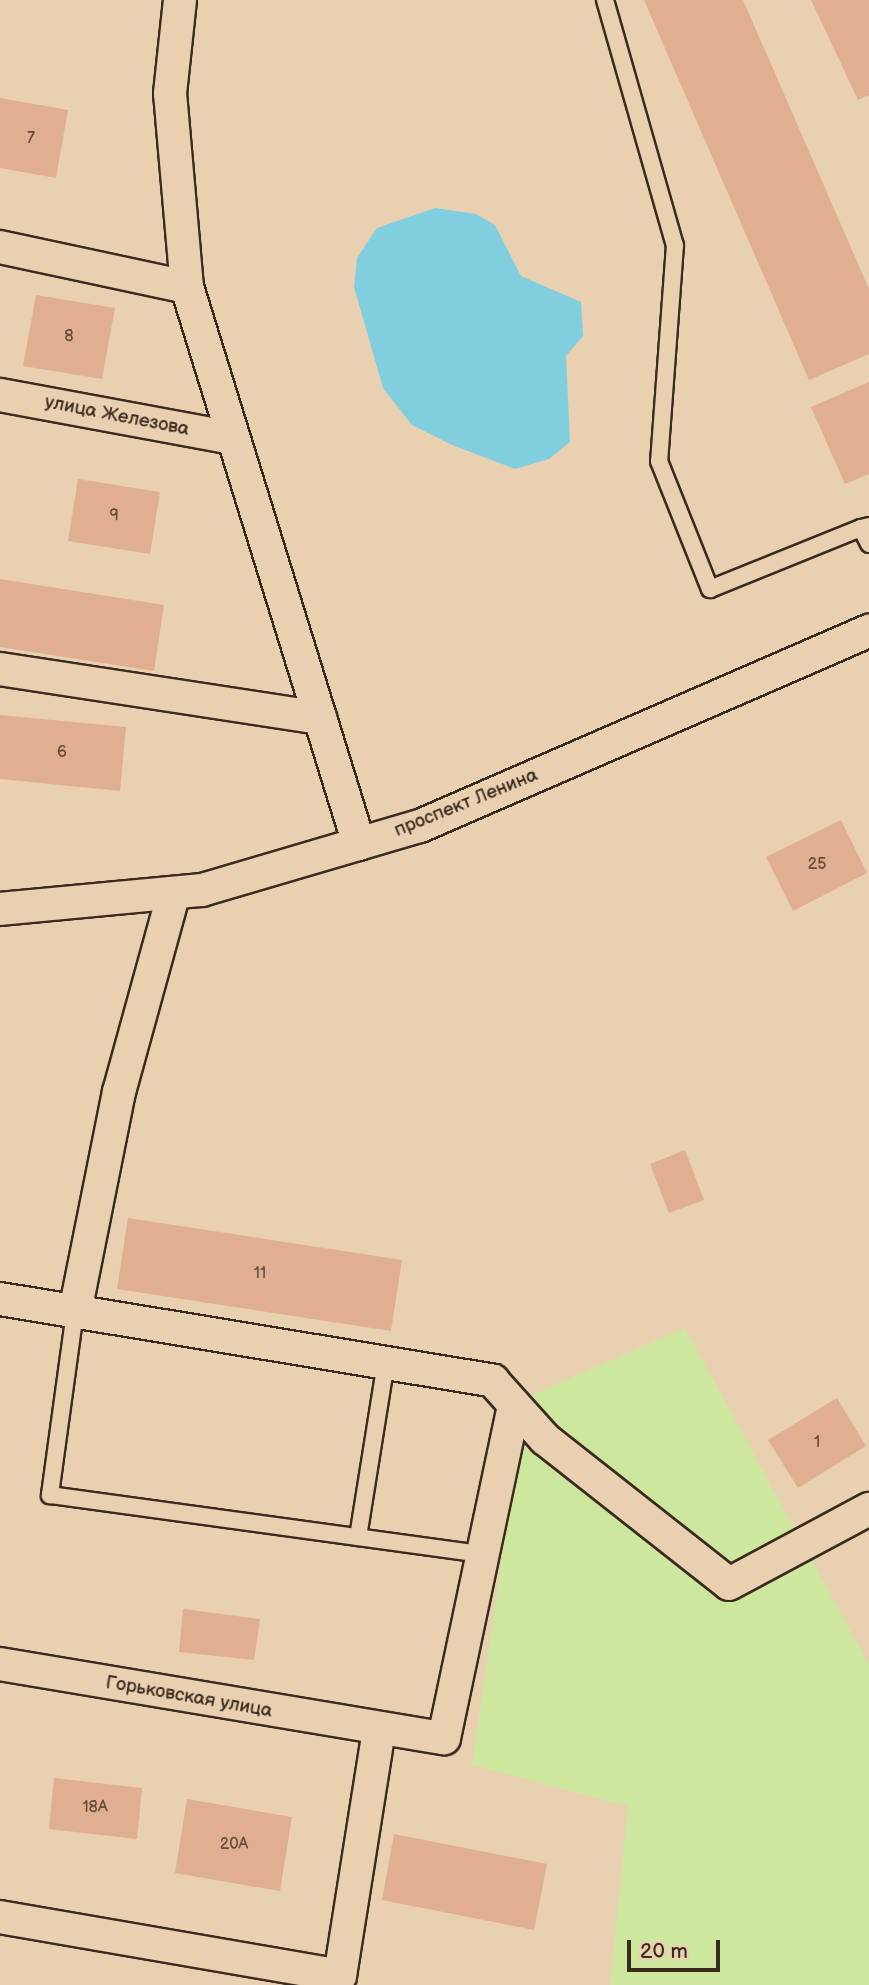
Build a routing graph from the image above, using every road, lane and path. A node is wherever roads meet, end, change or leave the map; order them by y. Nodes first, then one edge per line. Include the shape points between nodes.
1 (180, 0) edge
2 (605, 0) edge
3 (0, 247) edge
4 (187, 287) junction
5 (0, 395) edge
6 (233, 438) junction
7 (865, 527) edge
8 (869, 544) edge
9 (869, 631) edge
10 (0, 669) edge
11 (320, 718) junction
12 (359, 844) junction
13 (174, 893) junction
14 (0, 909) edge
15 (0, 1299) edge
16 (75, 1312) junction
17 (386, 1363) junction
18 (514, 1405) junction
19 (869, 1509) edge
20 (358, 1537) junction
21 (483, 1554) junction
22 (0, 1664) edge
23 (379, 1731) junction
24 (0, 1917) edge

1 - 4 street via 170,93
2 - 7 lane via 675,245 659,461 710,589
3 - 4 street
4 - 6 street
5 - 6 street, улица Железова
6 - 11 street
7 - 8 lane
9 - 12 street, проспект Ленина via 420,826
10 - 11 street
11 - 12 street
12 - 13 street, проспект Ленина
13 - 14 street, проспект Ленина
13 - 16 street via 119,1092
15 - 16 street
16 - 17 street
16 - 20 lane via 50,1495
17 - 18 street via 493,1381
17 - 20 lane
18 - 19 street via 545,1439 729,1584
18 - 21 street
20 - 21 lane
21 - 23 street, Горьковская улица via 444,1738
22 - 23 street, Горьковская улица
23 - 24 street via 340,1976

